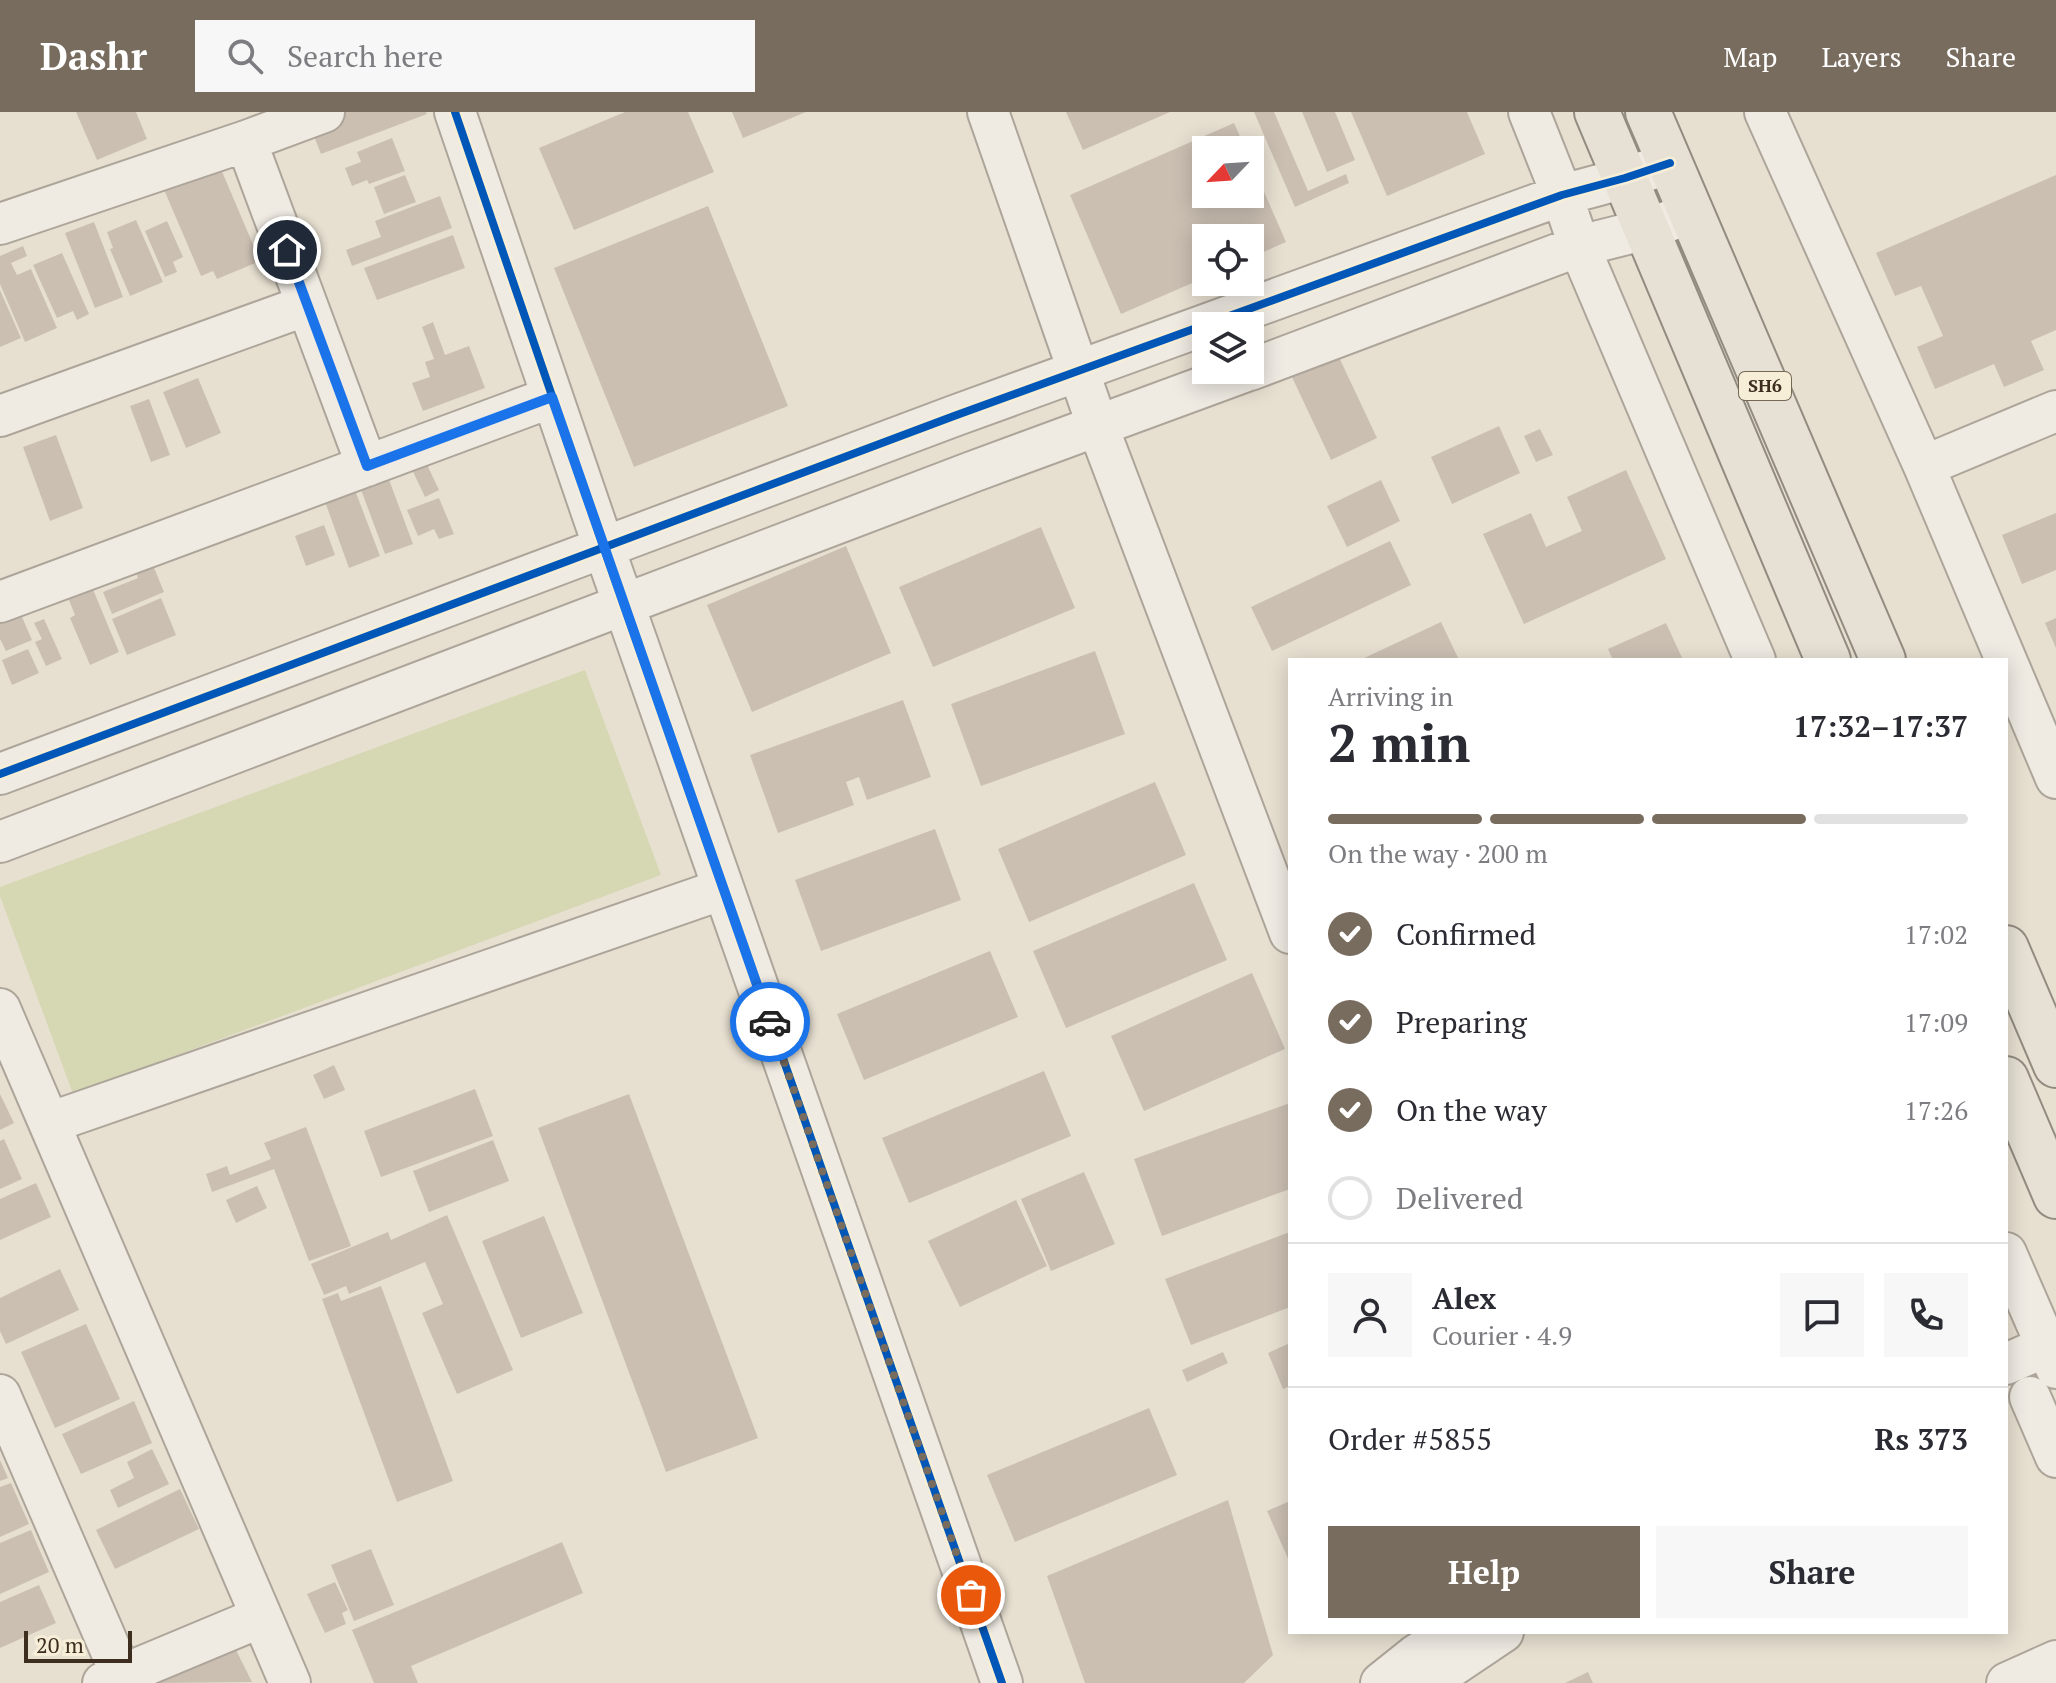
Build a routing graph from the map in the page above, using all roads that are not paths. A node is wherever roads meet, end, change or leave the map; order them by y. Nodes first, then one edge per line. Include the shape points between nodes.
1 (324, 112) edge
2 (455, 112) edge
3 (988, 112) edge
4 (1529, 112) edge
5 (1597, 112) edge
6 (1648, 112) edge
7 (1765, 112) edge
8 (246, 141) junction
9 (1670, 163) junction
10 (1625, 178) junction
11 (1562, 195) junction
12 (1691, 213) junction
13 (0, 224) edge
14 (1647, 229) junction
15 (1579, 246) junction
16 (307, 305) junction
17 (1264, 365) edge
18 (1079, 372) junction
19 (1213, 384) edge
20 (552, 397) junction
21 (2056, 411) edge
22 (0, 416) edge
23 (1098, 427) junction
24 (367, 466) junction
25 (1924, 466) junction
26 (604, 548) junction
27 (0, 602) edge
28 (623, 604) junction
29 (1754, 658) edge
30 (1827, 658) edge
31 (1882, 658) edge
32 (2005, 658) edge
33 (2008, 665) edge
34 (0, 774) edge
35 (2056, 778) edge
36 (0, 842) edge
37 (723, 889) junction
38 (1288, 928) edge
39 (2008, 953) edge
40 (0, 1009) edge
41 (2056, 1065) edge
42 (2008, 1084) edge
43 (49, 1123) junction
44 (2056, 1196) edge
45 (2008, 1260) edge
46 (2008, 1365) edge
47 (2042, 1374) edge
48 (0, 1395) edge
49 (2056, 1457) edge
50 (261, 1617) junction
51 (1451, 1634) edge
52 (1499, 1634) edge
53 (2056, 1661) edge
54 (1424, 1676) edge
55 (117, 1680) edge
56 (290, 1683) edge
57 (1002, 1683) edge
58 (1381, 1683) edge
59 (2007, 1683) edge

1 - 8 street
2 - 20 street
3 - 18 street
4 - 11 street
5 - 10 main road, SH6
6 - 9 main road, SH6
7 - 25 street
8 - 13 street
8 - 16 street
9 - 10 street
9 - 12 main road, SH6
10 - 11 street
10 - 14 main road, SH6
11 - 15 street
11 - 18 street
12 - 14 street
12 - 31 main road, SH6
14 - 15 street
14 - 30 main road, SH6
15 - 17 street
15 - 29 street
16 - 22 street
16 - 24 street
18 - 23 street
18 - 26 street
19 - 23 street
20 - 24 street
20 - 26 street
21 - 25 street
23 - 28 street
23 - 38 street
24 - 27 street
25 - 32 street
26 - 28 street
26 - 34 street
28 - 36 street
28 - 37 street
33 - 35 street
37 - 43 street
37 - 57 street
39 - 41 main road
40 - 43 street
42 - 44 main road
43 - 50 street
45 - 47 street
46 - 47 street
47 - 49 street
48 - 55 street
50 - 55 street
50 - 56 street
51 - 54 street
52 - 54 street
53 - 59 street
54 - 58 street

